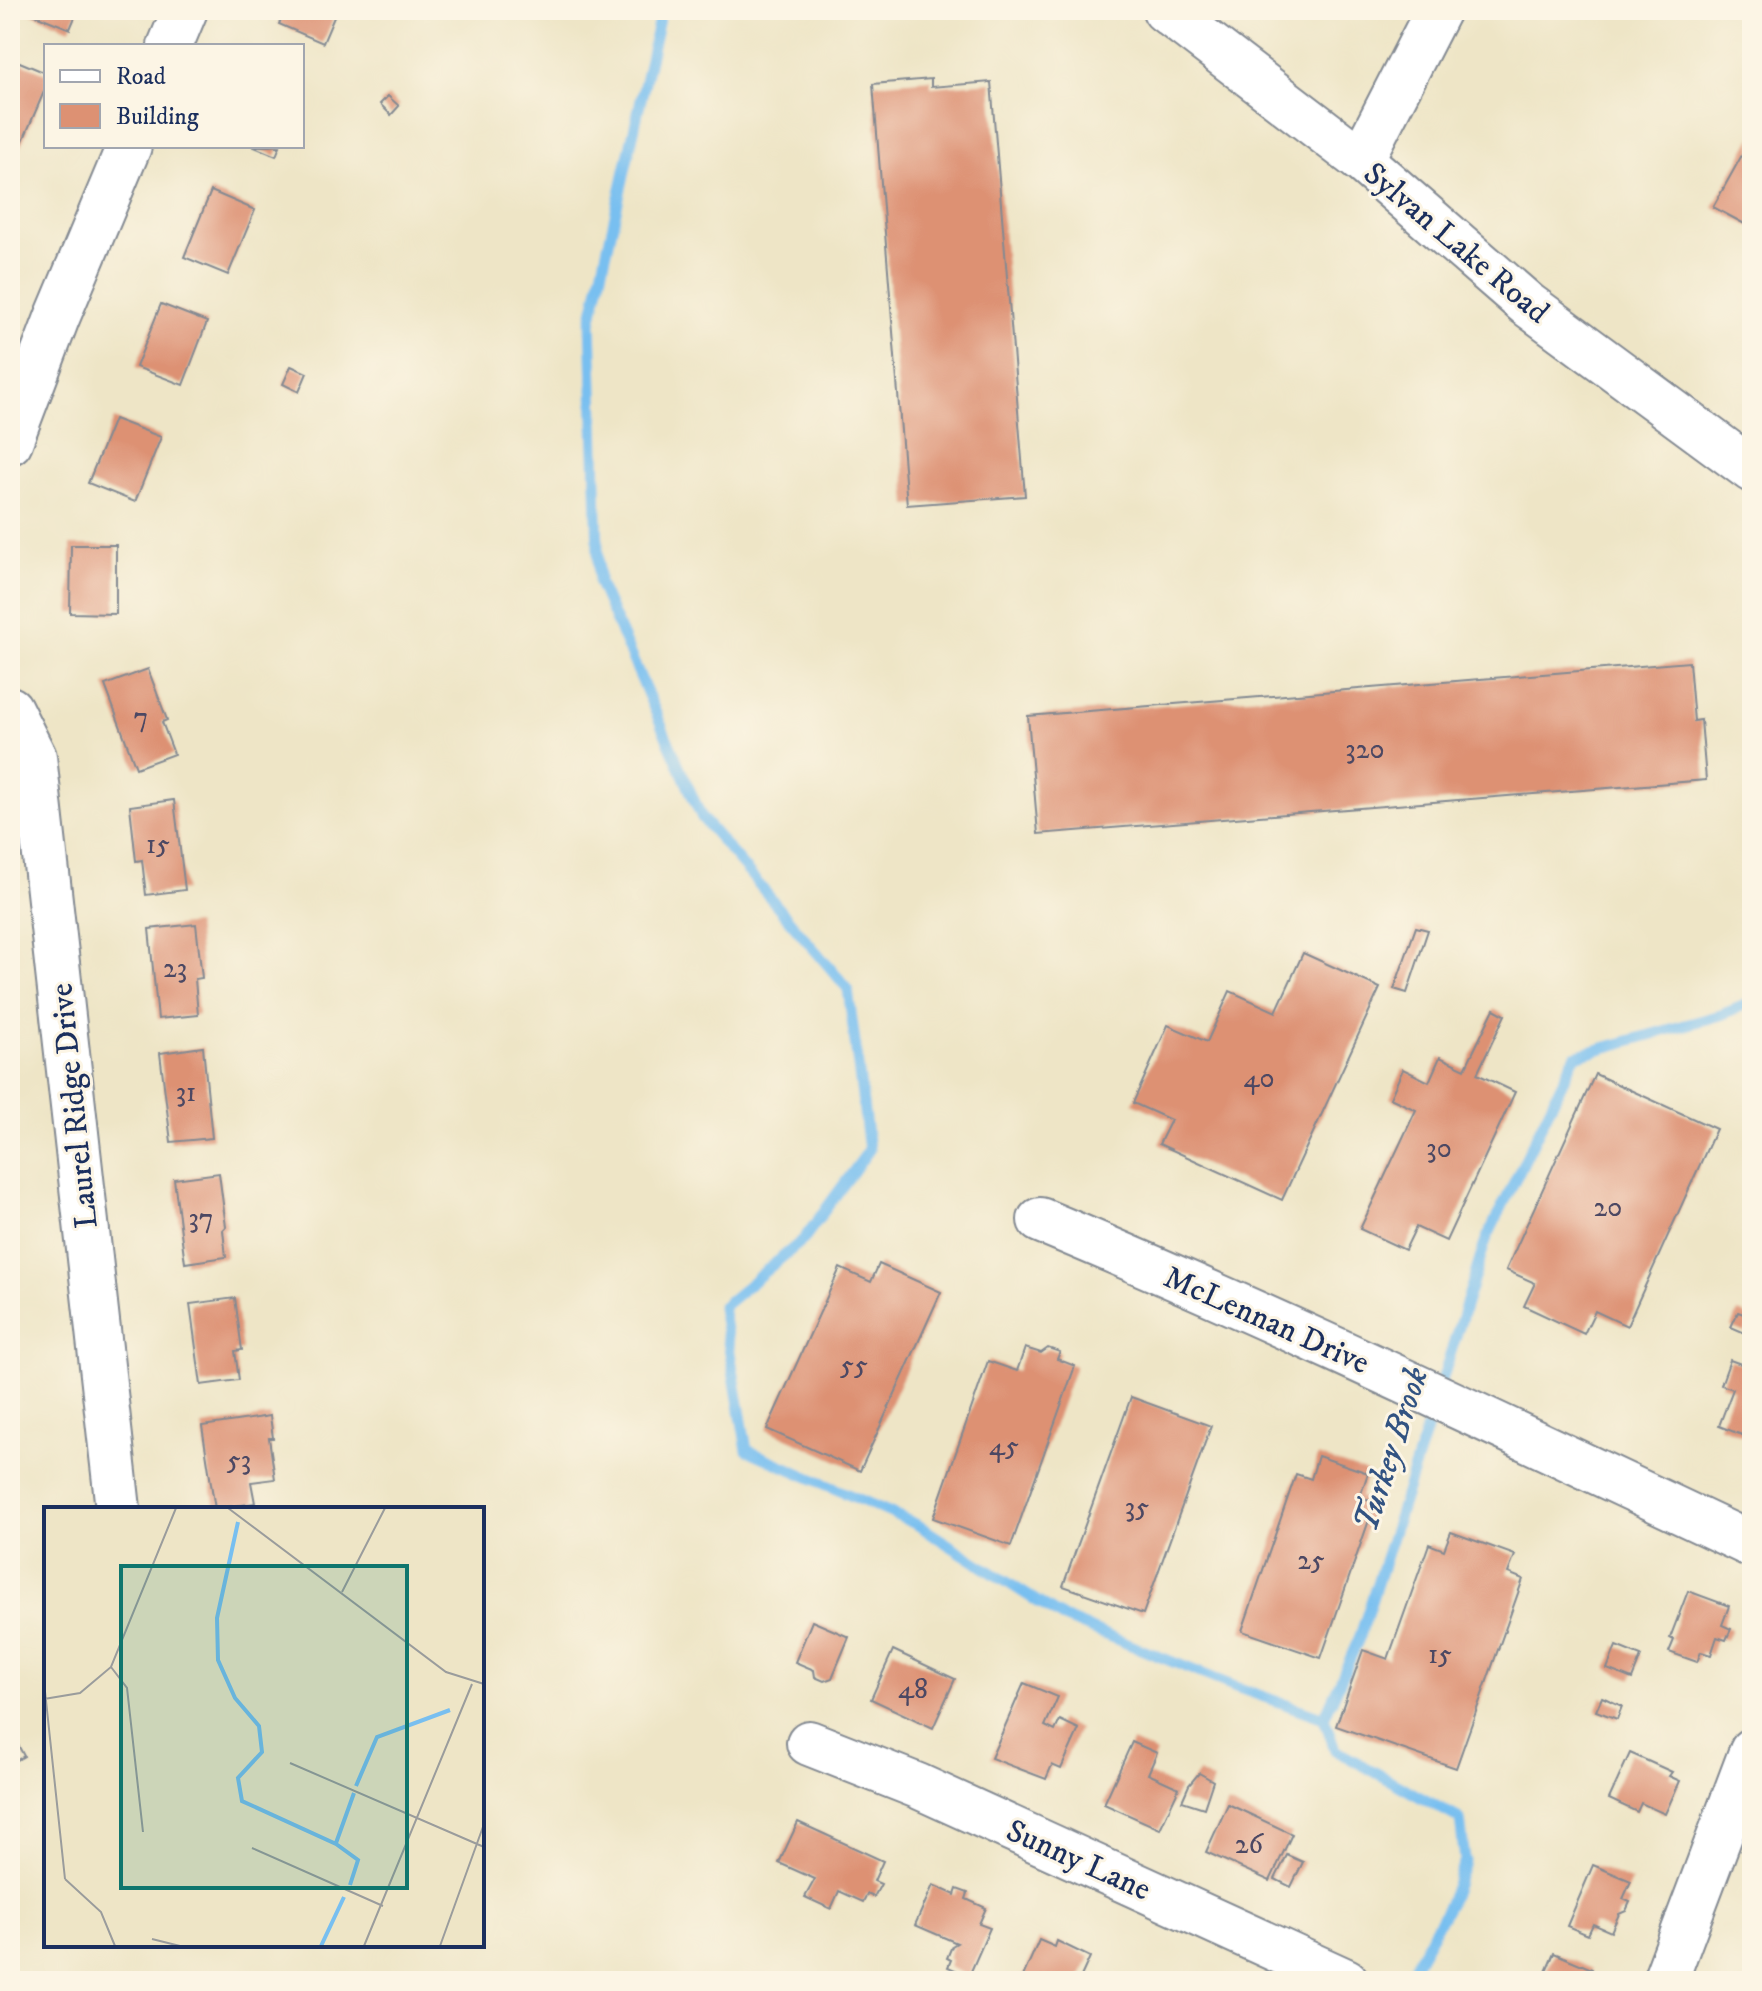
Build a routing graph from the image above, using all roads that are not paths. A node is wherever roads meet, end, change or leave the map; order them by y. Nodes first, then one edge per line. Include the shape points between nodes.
1 (185, 10) edge
2 (1165, 10) edge
3 (1438, 10) edge
4 (171, 44) edge
5 (128, 148) edge
6 (1361, 160) junction
7 (10, 442) edge
8 (1752, 470) edge
9 (10, 709) edge
10 (1040, 1220) dead end
11 (118, 1507) edge
12 (1752, 1545) edge
13 (809, 1743) dead end
14 (1752, 1750) edge
15 (1346, 1981) edge
16 (1665, 1981) edge

1 - 4 street
2 - 6 street, Sylvan Lake Road
3 - 6 street
5 - 7 street
6 - 8 street, Sylvan Lake Road via 1527,304
9 - 11 street, Laurel Ridge Drive via 34,757
10 - 12 street, McLennan Drive via 1412,1385
13 - 15 street, Sunny Lane via 918,1786
14 - 16 street

